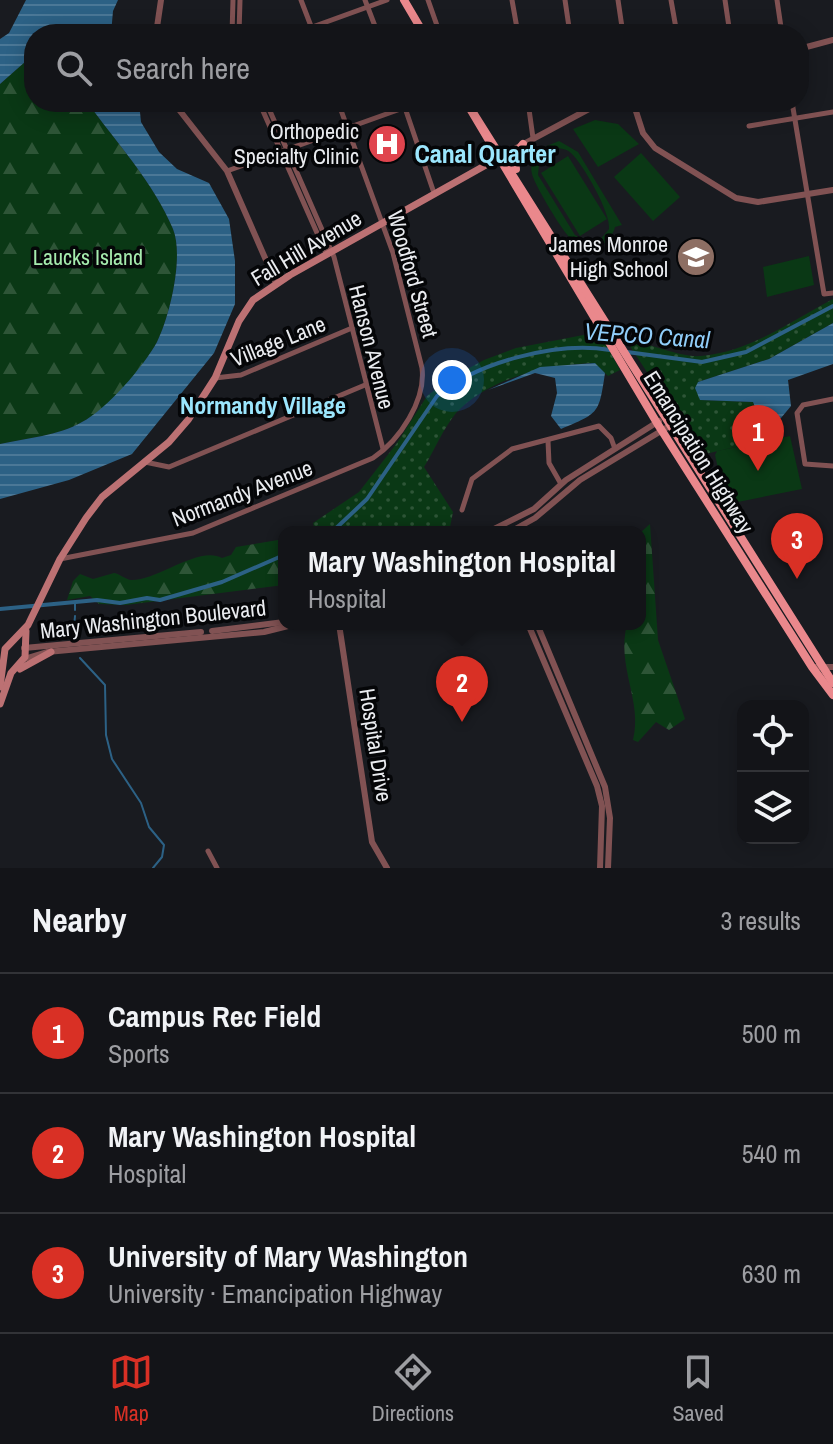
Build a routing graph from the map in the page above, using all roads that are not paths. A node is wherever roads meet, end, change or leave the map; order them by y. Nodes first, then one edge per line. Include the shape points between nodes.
1 (161, 0) edge
2 (233, 0) edge
3 (240, 0) edge
4 (301, 0) edge
5 (365, 0) edge
6 (387, 0) edge
7 (404, 0) edge
8 (428, 0) edge
9 (512, 0) edge
10 (565, 0) edge
11 (618, 0) edge
12 (671, 0) edge
13 (725, 0) edge
14 (777, 0) edge
15 (368, 7) junction
16 (157, 24) edge
17 (232, 24) edge
18 (239, 24) edge
19 (310, 24) edge
20 (329, 24) edge
21 (374, 24) edge
22 (418, 24) edge
23 (436, 24) edge
24 (516, 24) edge
25 (569, 24) edge
26 (622, 24) edge
27 (675, 24) edge
28 (729, 24) edge
29 (781, 24) edge
30 (833, 40) edge
31 (809, 46) edge
32 (181, 112) edge
33 (264, 112) edge
34 (270, 112) edge
35 (342, 112) edge
36 (387, 112) edge
37 (406, 112) edge
38 (472, 112) edge
39 (529, 112) edge
40 (572, 112) edge
41 (636, 112) edge
42 (794, 112) edge
43 (833, 112) edge
44 (795, 118) junction
45 (749, 126) dead end
46 (348, 128) junction
47 (533, 138) junction
48 (523, 144) junction
49 (284, 151) junction
50 (501, 157) junction
51 (227, 171) junction
52 (520, 181) junction
53 (833, 190) edge
54 (434, 194) junction
55 (807, 194) junction
56 (383, 223) junction
57 (330, 253) junction
58 (276, 283) junction
59 (833, 293) edge
60 (352, 328) junction
61 (612, 337) junction
62 (215, 378) junction
63 (365, 385) junction
64 (833, 399) edge
65 (664, 424) junction
66 (548, 441) junction
67 (615, 449) junction
68 (384, 450) junction
69 (145, 462) junction
70 (833, 466) edge
71 (561, 484) junction
72 (462, 510) dead end
73 (502, 526) edge
74 (521, 526) edge
75 (60, 559) junction
76 (28, 623) junction
77 (278, 623) edge
78 (278, 628) edge
79 (340, 630) edge
80 (531, 630) edge
81 (540, 630) edge
82 (12, 643) junction
83 (24, 648) junction
84 (51, 652) junction
85 (6, 658) junction
86 (22, 661) junction
87 (833, 667) edge
88 (815, 668) junction
89 (833, 683) edge
90 (0, 687) edge
91 (833, 695) edge
92 (0, 707) edge
93 (208, 851) dead end
94 (217, 868) edge
95 (387, 868) edge
96 (600, 868) edge
97 (608, 868) edge

1 - 16 street
2 - 17 street
3 - 18 street
4 - 19 street
5 - 15 street
6 - 15 street
7 - 22 main road
8 - 23 street
9 - 24 street
10 - 25 street
11 - 26 street
12 - 27 street
13 - 28 street
14 - 29 street
15 - 20 street
15 - 21 street
30 - 31 street
32 - 51 street
33 - 49 street, Hanson Avenue
34 - 49 street, Hanson Avenue
35 - 46 street, Woodford Street
36 - 46 street
37 - 54 street
38 - 50 main road, Emancipation Highway
39 - 47 street
40 - 47 street, Fall Hill Avenue
41 - 55 street via 655,148 731,195 758,202
42 - 44 street
43 - 44 street
44 - 45 street
44 - 55 street
46 - 49 street
46 - 56 street, Woodford Street
47 - 48 street, Fall Hill Avenue
48 - 50 street, Fall Hill Avenue
48 - 52 main road via 514,158
49 - 51 street
49 - 57 street, Hanson Avenue via 323,248
50 - 52 main road, Emancipation Highway
50 - 54 main road, Fall Hill Avenue
50 - 61 main road, Emancipation Highway
51 - 58 street
52 - 61 main road, Emancipation Highway
53 - 55 street
54 - 56 main road, Fall Hill Avenue
55 - 59 street via 825,295
56 - 57 main road, Fall Hill Avenue
56 - 68 street, Woodford Street via 423,380 418,402
57 - 58 main road, Fall Hill Avenue
57 - 60 street, Hanson Avenue
58 - 62 main road, Fall Hill Avenue via 242,315
60 - 62 street, Village Lane via 241,375
60 - 63 street, Hanson Avenue
61 - 65 main road, Emancipation Highway
61 - 65 main road, Emancipation Highway via 634,364
62 - 69 main road, Fall Hill Avenue via 179,432
63 - 68 street, Hanson Avenue
63 - 69 street via 169,467
64 - 70 street via 803,405 797,413 807,465
65 - 67 street
65 - 74 street
65 - 88 main road, Emancipation Highway
66 - 67 street via 599,426
66 - 71 street via 549,463
66 - 72 street via 517,446 479,473 469,484
67 - 71 street
68 - 75 street, Normandy Avenue via 193,533
69 - 75 main road, Fall Hill Avenue via 102,497
71 - 73 street via 534,509
75 - 76 main road, Fall Hill Avenue
76 - 82 main road, Fall Hill Avenue
76 - 83 main road, Fall Hill Avenue
77 - 83 street, Mary Washington Boulevard
78 - 84 street, Mary Washington Boulevard
79 - 95 street, Hospital Drive via 372,841
80 - 96 street via 597,786
81 - 97 street via 605,787
82 - 83 main road
82 - 85 main road, Fall Hill Avenue via 5,649
83 - 86 main road, Fall Hill Avenue
84 - 86 street, Mary Washington Boulevard
84 - 92 main road via 16,674
85 - 86 main road
85 - 90 main road, Fall Hill Avenue
86 - 92 main road, Fall Hill Avenue via 8,680
87 - 88 street
88 - 89 main road, Emancipation Highway
88 - 91 main road, Emancipation Highway
93 - 94 street

